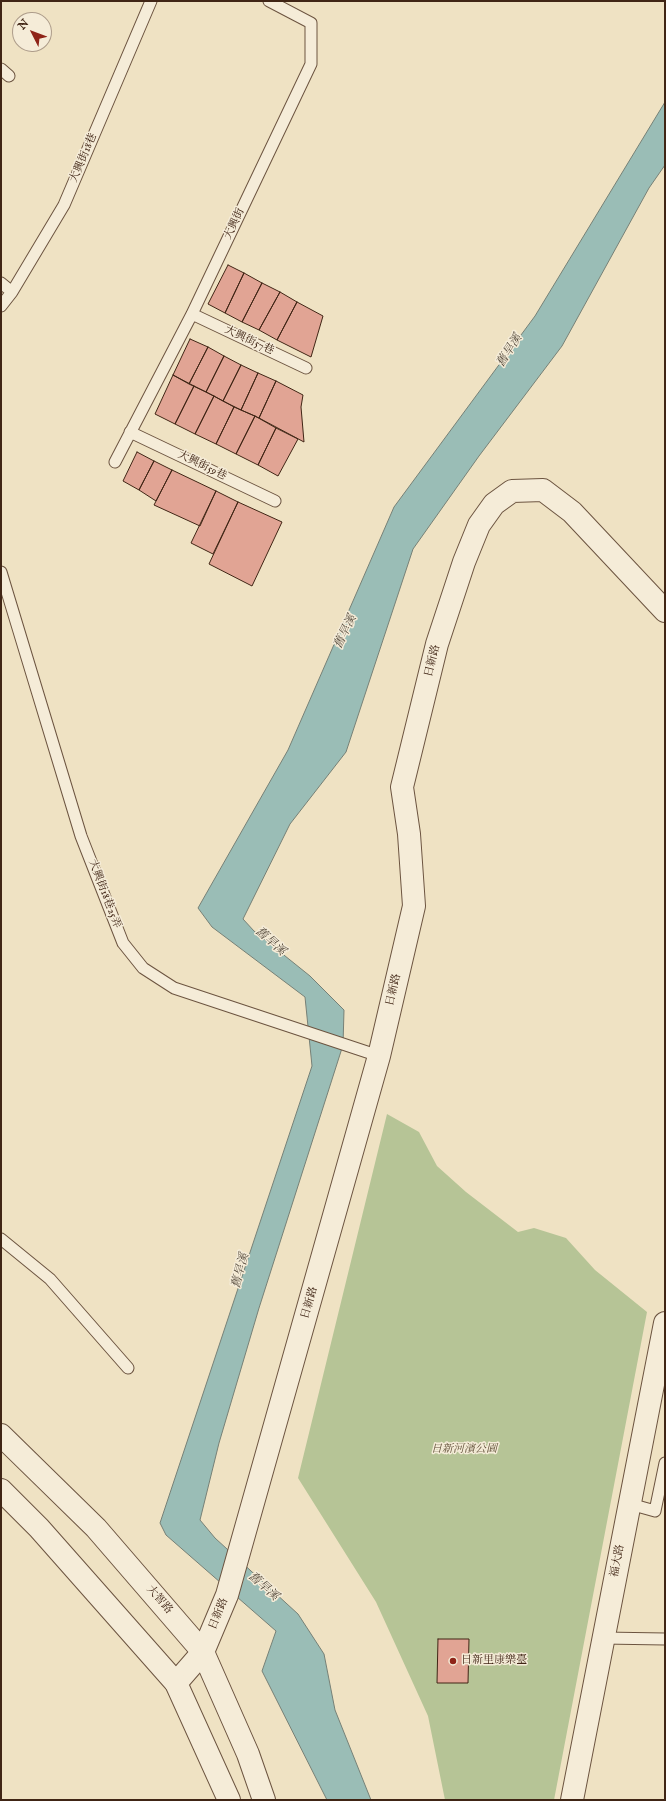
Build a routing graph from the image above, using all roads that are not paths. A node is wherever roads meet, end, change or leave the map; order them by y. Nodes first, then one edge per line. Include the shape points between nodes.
1 (151, 1) edge
2 (269, 1) edge
3 (1, 283) edge
4 (12, 292) junction
5 (1, 306) edge
6 (192, 314) junction
7 (306, 368) dead end
8 (130, 432) junction
9 (115, 462) dead end
10 (275, 501) dead end
11 (1, 572) edge
12 (665, 611) edge
13 (379, 1056) junction
14 (1, 1238) edge
15 (665, 1323) edge
16 (128, 1368) dead end
17 (1, 1435) edge
18 (665, 1463) edge
19 (1, 1490) edge
20 (630, 1504) junction
21 (603, 1638) junction
22 (665, 1639) edge
23 (204, 1652) junction
24 (176, 1683) junction
25 (228, 1800) edge
26 (264, 1800) edge
27 (572, 1800) edge

1 - 4 lane, 大興街18巷 via 64,205
2 - 6 lane, 大興街 via 311,23 311,64
3 - 4 lane
4 - 5 lane, 大興街18巷
6 - 7 lane, 大興街57巷
6 - 8 lane, 大興街
8 - 9 lane, 大興街
8 - 10 lane, 大興街59巷
11 - 13 lane, 大興街18巷25弄 via 81,836 123,943 143,968 174,988
12 - 13 street, 日新路 via 572,512 543,490 512,491 494,504 479,525 437,644 402,787 409,834 414,906
13 - 23 street, 日新路 via 227,1595
14 - 16 lane via 50,1279
15 - 20 street, 福大路
17 - 23 street, 大智路 via 96,1528
18 - 20 lane via 655,1511
19 - 24 street via 39,1528
20 - 21 street, 福大路
21 - 22 lane
21 - 27 street, 福大路
23 - 24 street, 日新路
23 - 26 street, 大智路 via 248,1754
24 - 25 street

